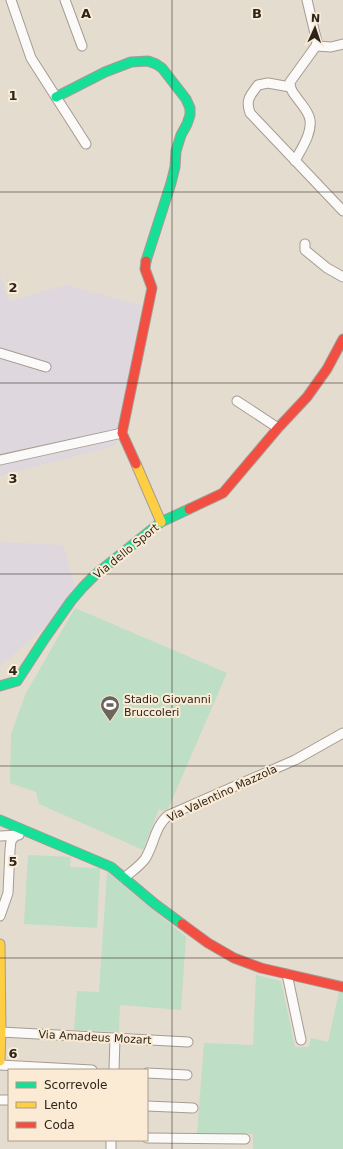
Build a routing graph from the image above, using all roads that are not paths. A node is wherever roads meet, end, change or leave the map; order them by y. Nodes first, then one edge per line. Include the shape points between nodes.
1 (11, 0) edge
2 (65, 0) edge
3 (306, 0) edge
4 (343, 44) edge
5 (82, 46) dead end
6 (316, 46) junction
7 (290, 87) junction
8 (56, 97) junction
9 (86, 144) dead end
10 (295, 161) junction
11 (343, 211) edge
12 (305, 244) dead end
13 (343, 277) edge
14 (343, 338) edge
15 (0, 353) edge
16 (46, 367) dead end
17 (237, 401) dead end
18 (278, 428) junction
19 (122, 433) junction
20 (0, 460) edge
21 (161, 522) junction
22 (0, 686) edge
23 (343, 733) edge
24 (0, 820) edge
25 (5, 826) edge
26 (32, 833) junction
27 (0, 836) edge
28 (15, 836) junction
29 (124, 878) junction
30 (0, 916) edge
31 (0, 944) edge
32 (287, 974) junction
33 (343, 987) edge
34 (1, 1032) junction
35 (115, 1038) junction
36 (300, 1040) dead end
37 (188, 1042) dead end
38 (0, 1061) edge
39 (0, 1065) edge
40 (74, 1069) edge
41 (114, 1069) edge
42 (148, 1073) edge
43 (187, 1075) dead end
44 (148, 1106) edge
45 (193, 1108) dead end
46 (148, 1138) edge
47 (218, 1139) junction
48 (245, 1139) dead end
49 (218, 1149) edge

1 - 8 street via 32,58
2 - 5 street
3 - 6 street
4 - 6 street via 331,47
6 - 7 street via 290,82
7 - 10 street via 310,120 310,131
7 - 10 street via 268,83 258,85 248,98 248,106 250,113
8 - 9 street
8 - 19 street via 130,62 148,61 162,68 190,108 189,119 176,151 171,184 145,265 145,272 152,283 152,288
10 - 11 street
12 - 13 street via 305,250
14 - 18 street, Via dello Sport via 327,369 307,397
15 - 16 street
17 - 18 street
18 - 21 street, Via dello Sport via 223,493
19 - 20 street
19 - 21 street
21 - 22 street, Via dello Sport via 83,587 16,682
23 - 29 street, Via Valentino Mazzola via 295,760 169,815 161,824 145,859
24 - 25 street
25 - 26 street
26 - 28 street
26 - 29 street via 105,865
27 - 28 street
28 - 30 street via 11,841 8,893
29 - 32 street via 208,944 252,965
31 - 34 street
32 - 33 street
32 - 36 street
34 - 35 street, Via Amadeus Mozart
34 - 38 street
35 - 37 street, Via Amadeus Mozart
35 - 41 street
39 - 40 street
42 - 43 street
44 - 45 street
46 - 47 street
47 - 48 street
47 - 49 street

